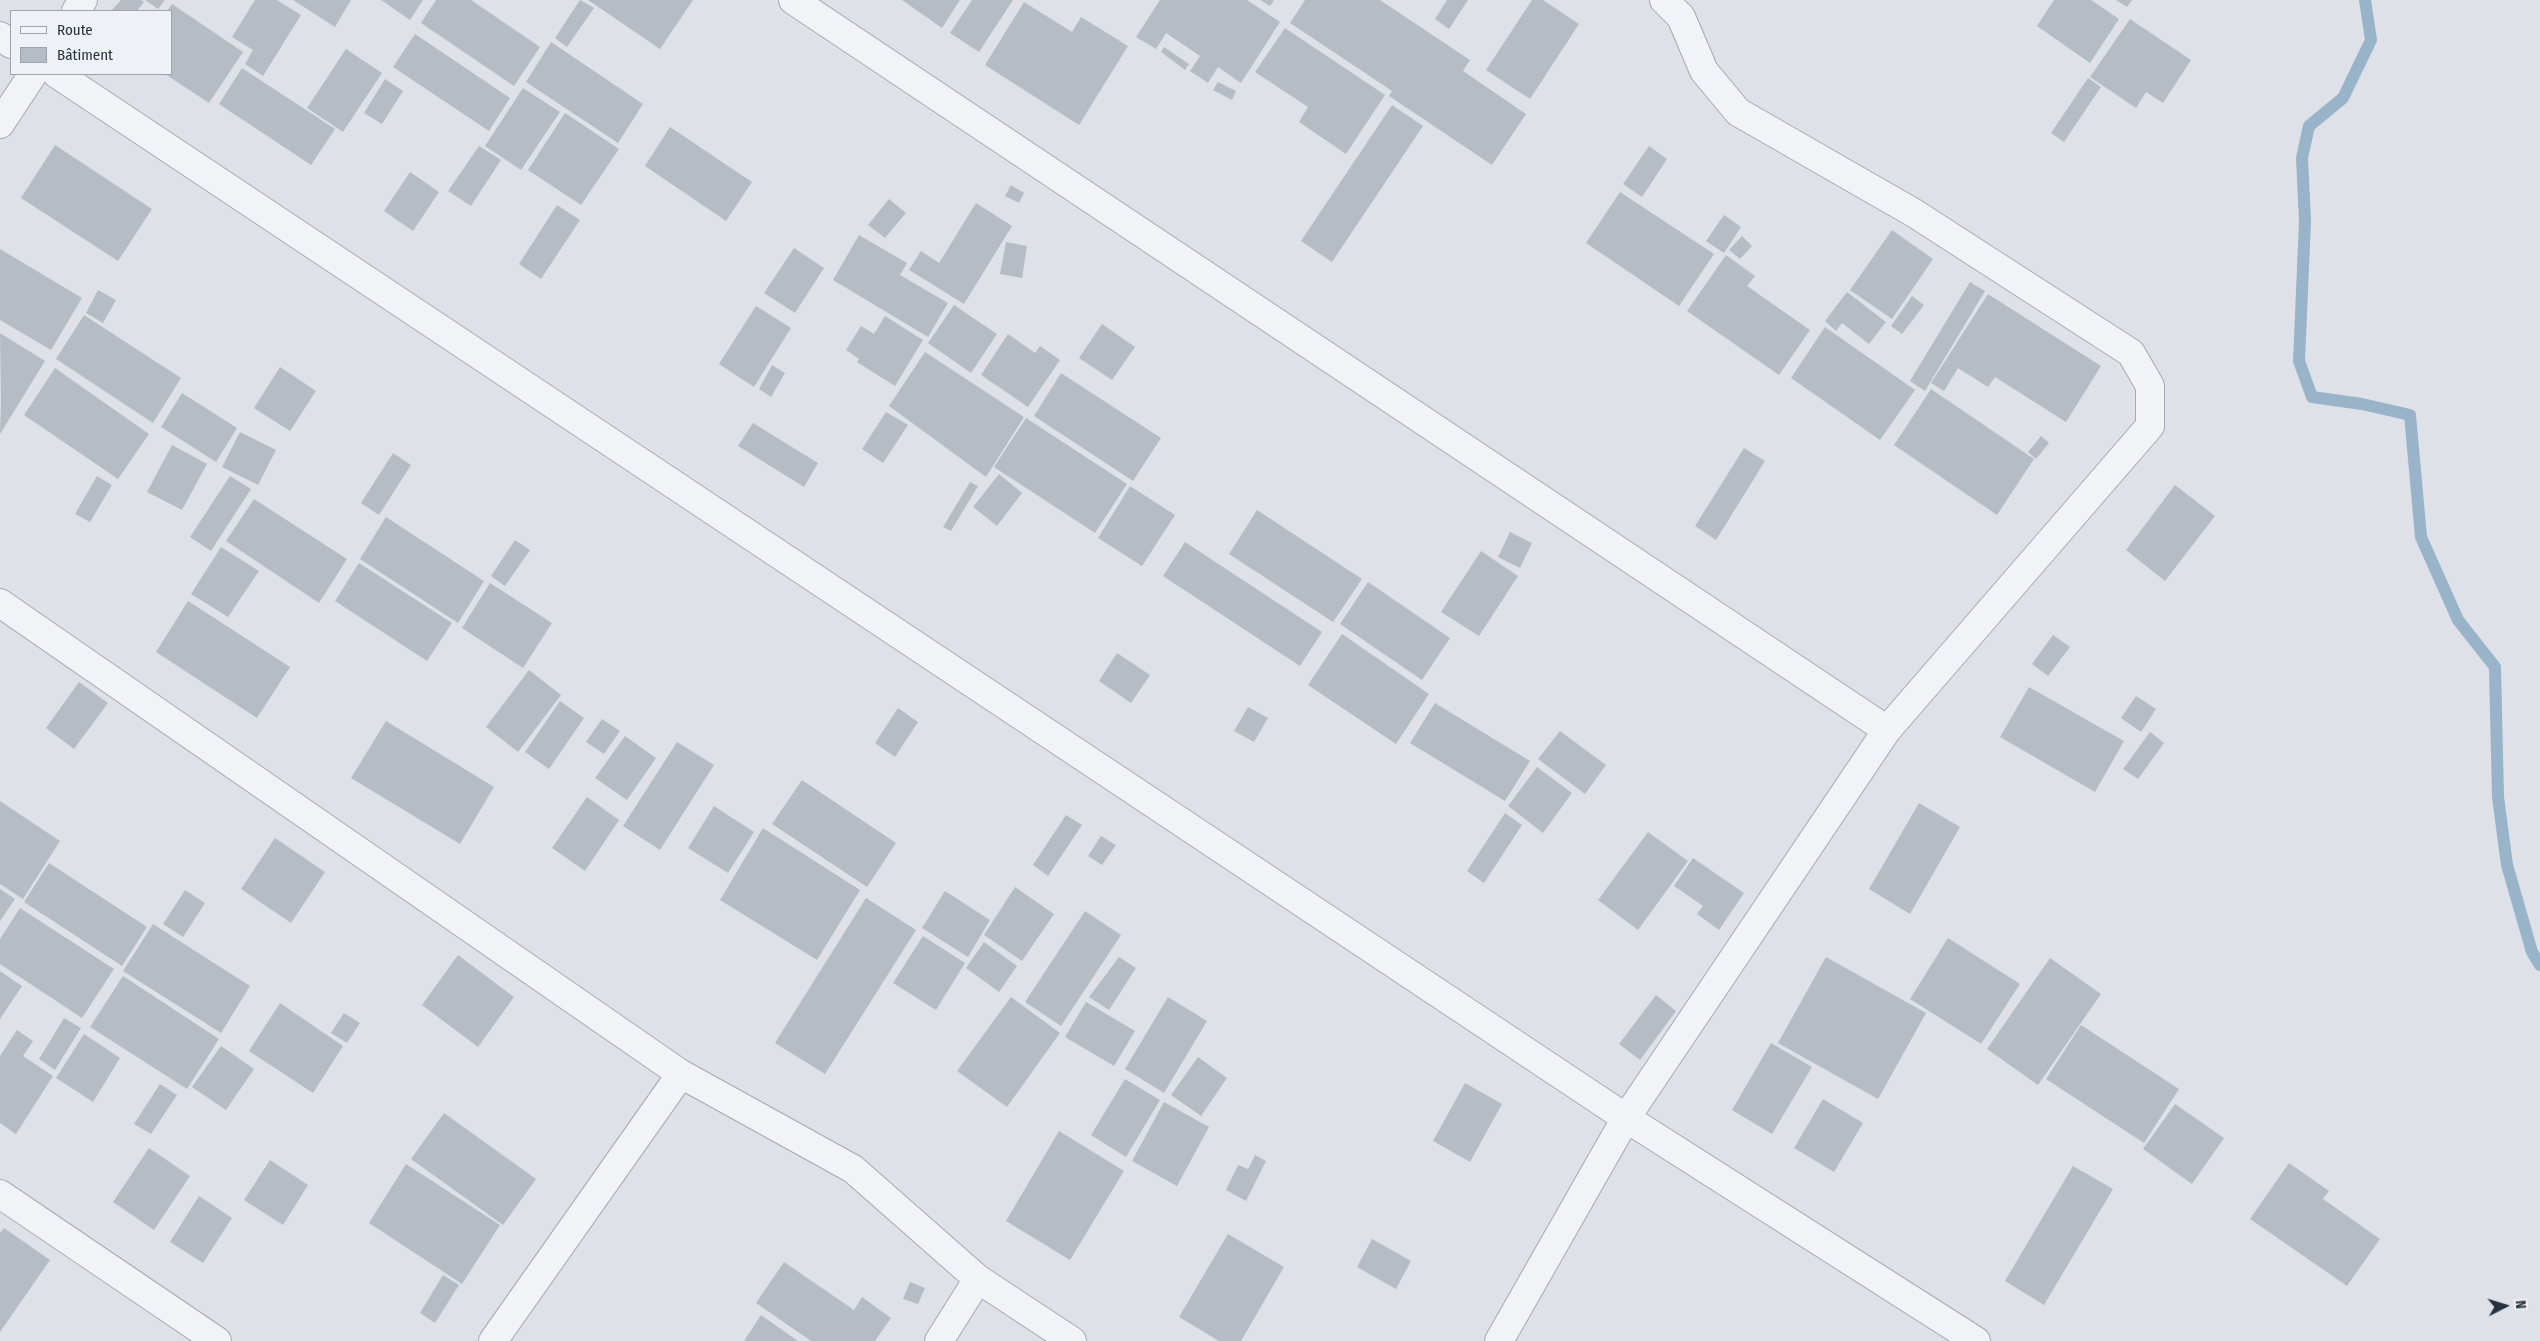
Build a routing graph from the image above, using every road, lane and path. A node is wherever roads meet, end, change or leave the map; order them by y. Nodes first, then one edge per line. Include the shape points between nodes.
1 (793, 0) edge
2 (1664, 0) edge
3 (32, 75) edge
4 (59, 75) edge
5 (0, 124) edge
6 (0, 602) edge
7 (1887, 730) junction
8 (681, 1074) junction
9 (1626, 1118) junction
10 (0, 1194) edge
11 (978, 1279) junction
12 (218, 1341) edge
13 (493, 1341) edge
14 (939, 1341) edge
15 (1072, 1341) edge
16 (1499, 1341) edge
17 (1976, 1341) edge

1 - 7 street
2 - 7 street via 1681,17 1704,71 1738,112 1914,213 2131,353 2150,386 2150,426
3 - 5 street
4 - 9 street
6 - 8 street
7 - 9 street
8 - 11 street via 852,1170
8 - 13 street
9 - 16 street
9 - 17 street
10 - 12 street
11 - 14 street
11 - 15 street

